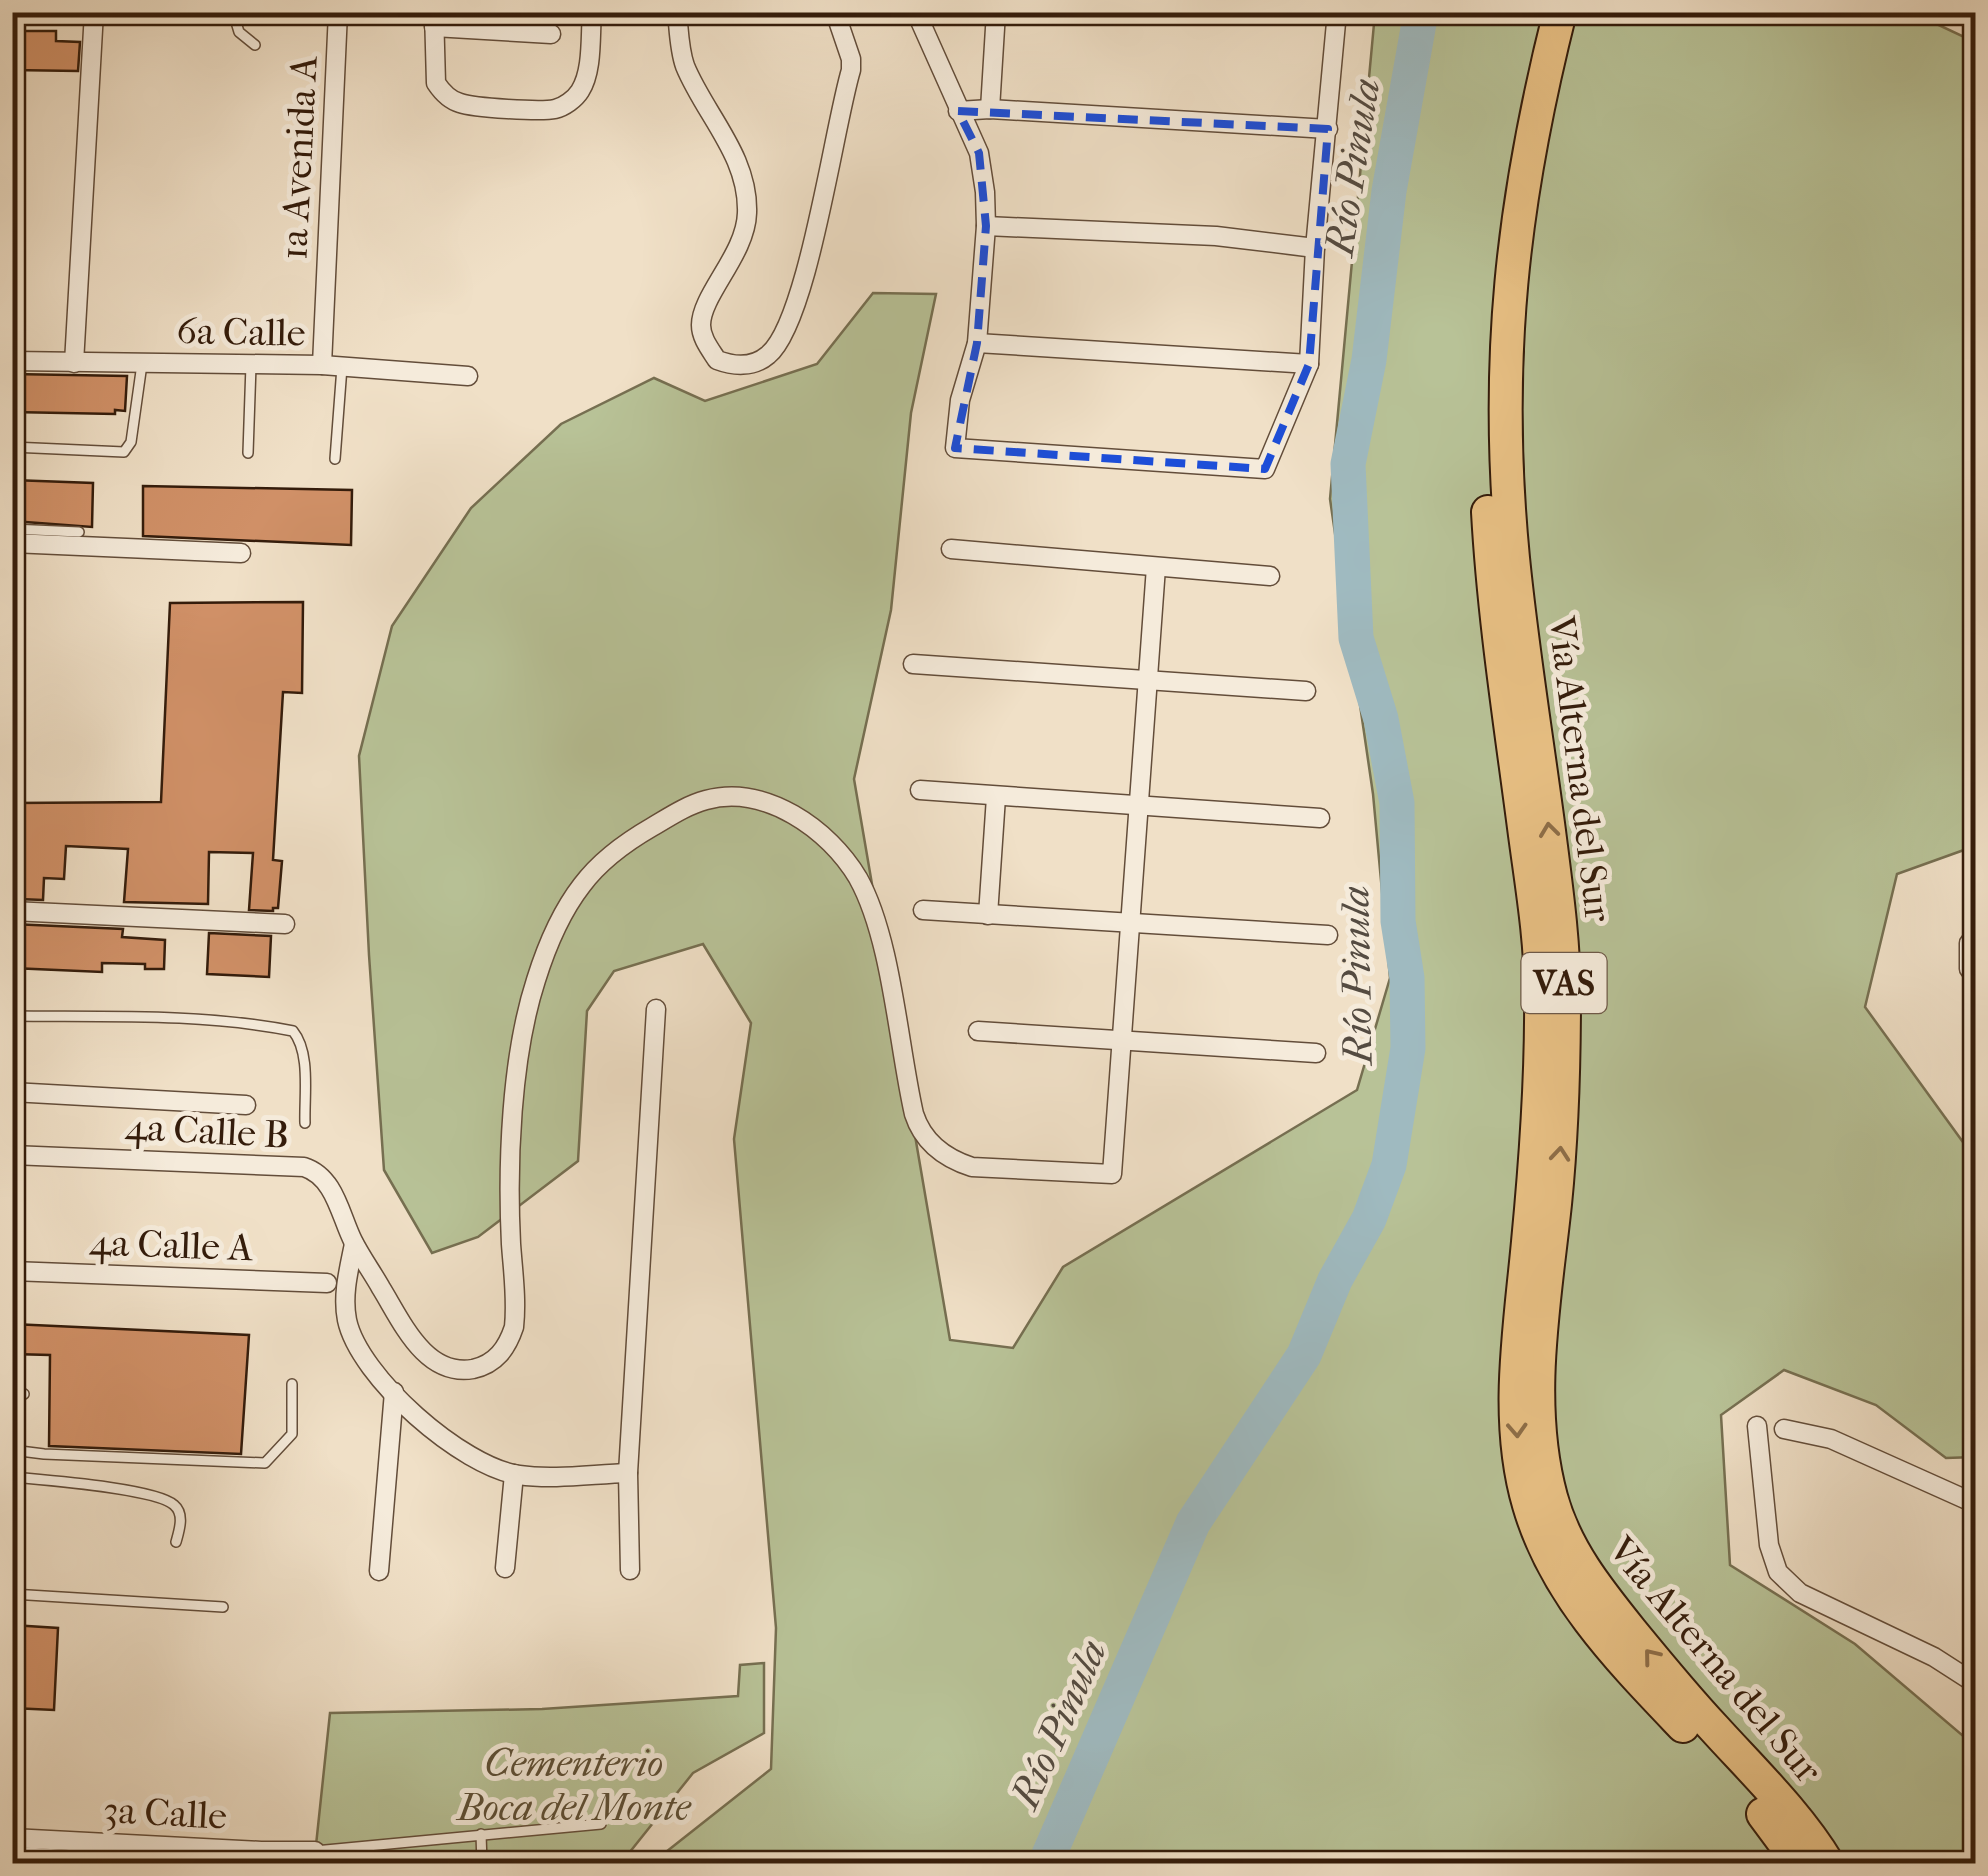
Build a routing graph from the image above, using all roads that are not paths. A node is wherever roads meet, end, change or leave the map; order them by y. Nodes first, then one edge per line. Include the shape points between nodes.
1 (94, 12) edge
2 (234, 12) edge
3 (338, 12) edge
4 (592, 12) edge
5 (677, 12) edge
6 (835, 12) edge
7 (916, 12) edge
8 (996, 12) edge
9 (1255, 12) edge
10 (1540, 12) edge
11 (1560, 12) edge
12 (1337, 14) edge
13 (434, 20) edge
14 (551, 34) dead end
15 (255, 45) dead end
16 (990, 109) junction
17 (958, 111) junction
18 (1328, 129) junction
19 (986, 226) junction
20 (1315, 248) junction
21 (977, 343) junction
22 (12, 361) edge
23 (74, 363) junction
24 (142, 364) junction
25 (1309, 364) junction
26 (251, 365) junction
27 (322, 366) junction
28 (342, 367) junction
29 (468, 376) dead end
30 (12, 447) edge
31 (248, 453) dead end
32 (335, 460) dead end
33 (12, 529) edge
34 (80, 532) dead end
35 (12, 543) edge
36 (952, 550) dead end
37 (240, 553) dead end
38 (1156, 567) junction
39 (1270, 576) dead end
40 (913, 664) dead end
41 (1148, 680) junction
42 (1306, 691) dead end
43 (920, 790) dead end
44 (996, 797) junction
45 (1140, 805) junction
46 (1320, 818) dead end
47 (923, 910) dead end
48 (12, 911) edge
49 (988, 916) junction
50 (1132, 922) junction
51 (285, 924) dead end
52 (1328, 935) dead end
53 (1976, 936) edge
54 (1969, 969) dead end
55 (656, 1009) dead end
56 (12, 1016) edge
57 (978, 1030) dead end
58 (1124, 1040) junction
59 (1316, 1053) dead end
60 (12, 1092) edge
61 (246, 1106) dead end
62 (305, 1123) dead end
63 (12, 1155) edge
64 (354, 1244) junction
65 (12, 1271) edge
66 (328, 1283) dead end
67 (292, 1384) dead end
68 (394, 1392) junction
69 (1757, 1426) dead end
70 (1784, 1429) dead end
71 (12, 1450) edge
72 (628, 1473) junction
73 (514, 1474) junction
74 (12, 1477) edge
75 (1976, 1504) edge
76 (176, 1542) dead end
77 (505, 1568) dead end
78 (630, 1570) dead end
79 (380, 1571) dead end
80 (12, 1594) edge
81 (224, 1607) dead end
82 (1976, 1684) edge
83 (601, 1824) dead end
84 (481, 1834) junction
85 (12, 1838) edge
86 (314, 1850) joint
87 (12, 1852) edge
88 (262, 1857) edge
89 (214, 1864) edge
90 (482, 1864) edge
91 (1800, 1864) edge
92 (1828, 1864) edge

1 - 23 street
2 - 15 lane via 239,32
3 - 27 street, 1a Avenida A
4 - 13 street via 586,77 570,102 556,109 450,99 436,84
5 - 6 street via 684,63 746,190 743,240 701,328 717,360 743,365 771,353 789,317 835,152 851,70
7 - 17 street
8 - 16 street
9 - 12 street
10 -> 91 highway, Vía Alterna del Sur / VAS via 1498,213 1486,321 1491,568 1541,989 1538,1114 1514,1390 1518,1456 1547,1552 1573,1598
92 -> 11 highway, Vía Alterna del Sur / VAS via 1592,1585 1551,1498 1543,1450 1541,1343 1563,1115 1564,992 1514,563 1504,403 1517,215
12 - 18 street
13 - 14 street
16 - 17 street
16 - 18 street
17 - 19 street via 979,153
18 - 20 street
19 - 20 street via 1216,236
19 - 21 street
20 - 25 street
21 - 25 street
21 - 25 street via 960,400 956,448 1236,468 1265,469
22 - 23 street, 6a Calle
23 - 24 street, 6a Calle
24 - 26 street, 6a Calle
24 - 30 lane via 132,442 124,452
26 - 27 street, 6a Calle
26 - 31 lane
27 - 28 street, 6a Calle
28 - 29 street, 6a Calle
28 - 32 lane
33 - 34 lane
35 - 37 street
36 - 38 street
38 - 39 street
38 - 41 street
40 - 41 street
41 - 42 street
41 - 45 street
43 - 44 street
44 - 45 street
44 - 49 street
45 - 46 street
45 - 50 street
47 - 49 street
48 - 51 street
49 - 50 street
50 - 52 street
50 - 58 street
53 - 54 street via 1969,943
55 - 72 street
56 - 62 lane via 146,1018 292,1031 302,1052
57 - 58 street
58 - 59 street
58 - 64 street, 4a Calle B via 1112,1174 956,1162 924,1136 914,1114 880,934 856,876 819,833 772,804 708,799 644,832 596,869 568,907 537,976 518,1064 511,1224 516,1312 504,1349 494,1361 470,1369 430,1358
60 - 61 street
63 - 64 street, 4a Calle B via 304,1167 329,1187
64 - 68 street via 348,1321 356,1346
65 - 66 street, 4a Calle A
67 - 71 lane via 292,1434 265,1463
68 - 73 street via 458,1448
68 - 79 street
69 - 82 street via 1769,1545 1778,1572 1800,1593 1934,1656
70 - 75 street via 1831,1439
72 - 73 street
72 - 78 street
73 - 77 street
74 - 76 lane via 172,1503 181,1522
80 - 81 lane
83 - 84 lane
84 - 86 lane
84 - 90 lane
85 - 88 street, 3a Calle
86 - 88 street, 3a Calle
87 - 89 lane

